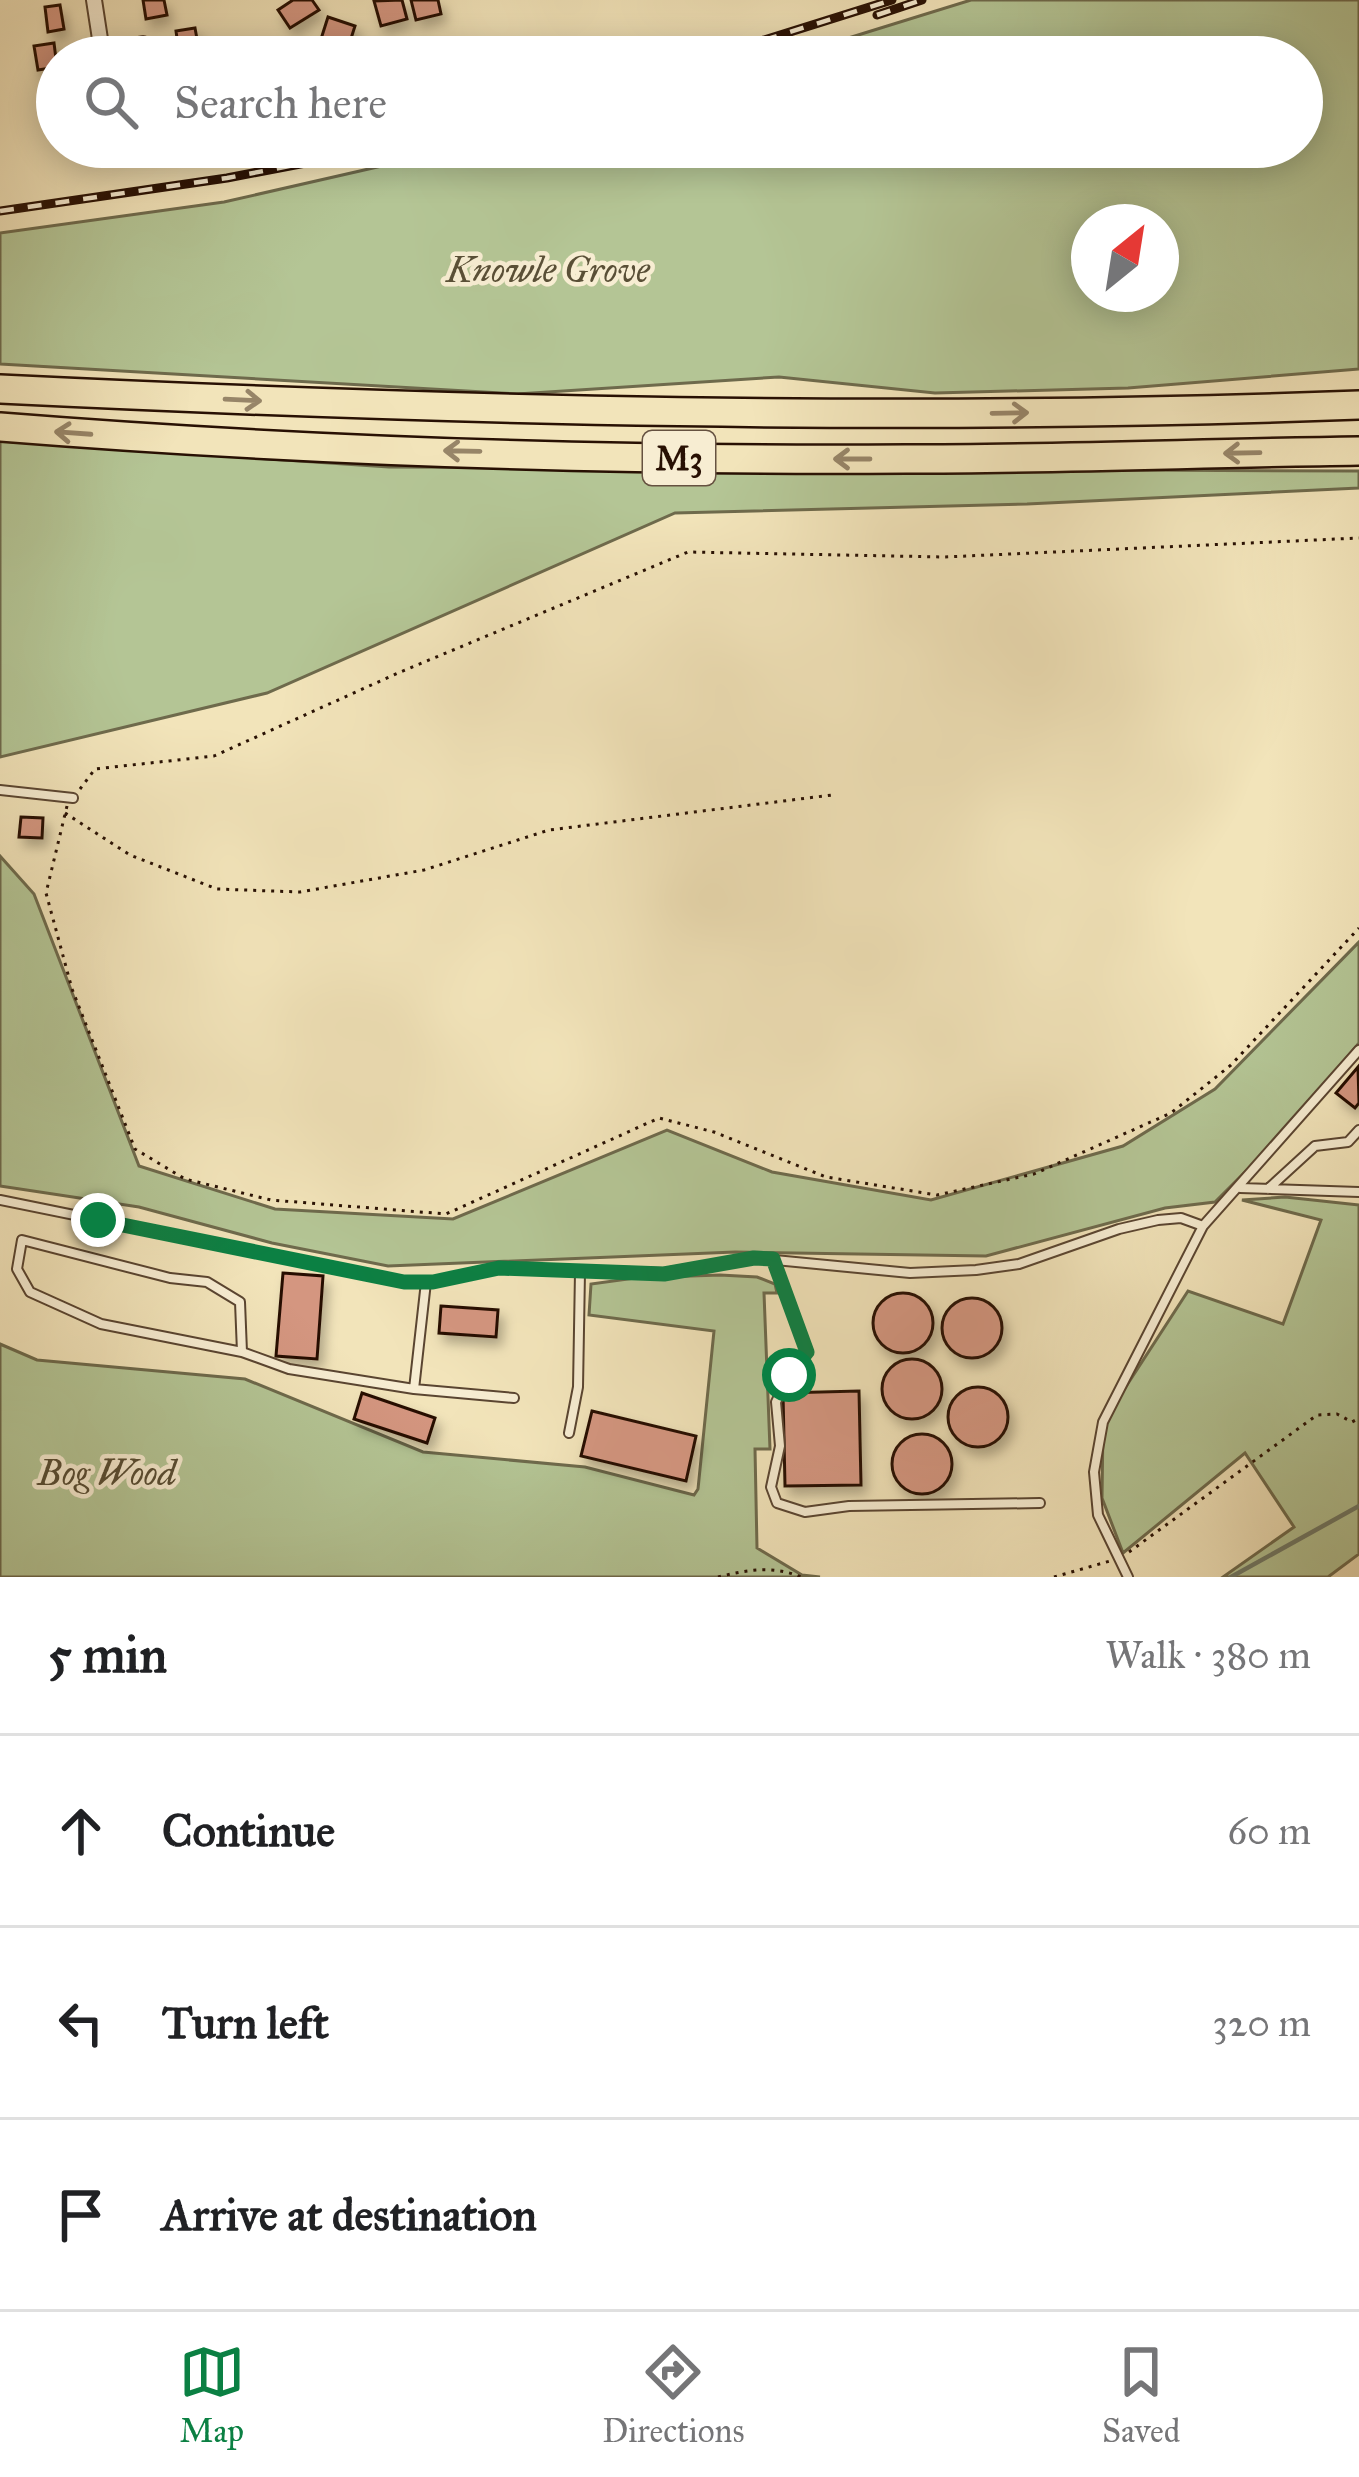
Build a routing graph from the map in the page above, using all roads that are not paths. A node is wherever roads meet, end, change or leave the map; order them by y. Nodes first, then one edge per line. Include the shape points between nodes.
1 (94, 0) edge
2 (100, 36) edge
3 (0, 389) edge
4 (1359, 404) edge
5 (0, 427) edge
6 (1359, 451) edge
7 (0, 790) edge
8 (73, 798) road end
9 (1359, 1050) edge
10 (1359, 1130) edge
11 (1239, 1188) junction
12 (1267, 1190) junction
13 (1359, 1192) edge
14 (0, 1200) edge
15 (1203, 1226) junction
16 (773, 1259) junction
17 (580, 1272) junction
18 (426, 1282) junction
19 (242, 1352) junction
20 (414, 1389) junction
21 (514, 1398) dead end
22 (569, 1433) dead end
23 (1040, 1503) dead end
24 (1128, 1577) edge

1 - 2 street
3 -> 4 highway, M3 via 686,414
6 -> 5 highway, M3 via 707,459
7 - 8 lane
9 - 11 lane
10 - 12 lane via 1348,1142 1315,1146
11 - 12 lane
11 - 15 lane
12 - 13 lane
14 - 18 lane
15 - 16 lane via 1158,1220 1032,1261 976,1270 910,1274
15 - 24 lane via 1103,1422 1094,1472 1098,1515
16 - 17 lane via 664,1274
16 - 23 lane via 807,1352 776,1402 777,1502 805,1512
17 - 18 lane via 499,1268
17 - 22 lane
18 - 20 lane
19 - 19 lane via 101,1324 30,1292 17,1269 22,1240 207,1282 240,1303
19 - 20 lane via 289,1370
20 - 21 lane

